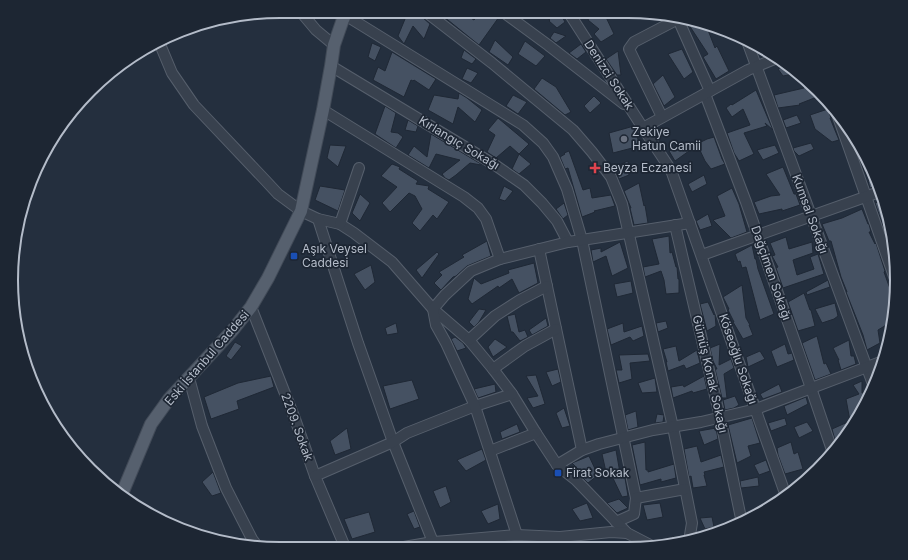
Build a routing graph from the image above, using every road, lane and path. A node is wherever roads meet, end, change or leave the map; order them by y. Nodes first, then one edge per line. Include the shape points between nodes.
1 (306, 18) edge
2 (344, 18) edge
3 (354, 18) edge
4 (434, 18) edge
5 (511, 18) edge
6 (572, 18) edge
7 (673, 22) edge
8 (682, 24) edge
9 (334, 45) junction
10 (161, 47) edge
11 (750, 48) edge
12 (771, 60) edge
13 (331, 66) junction
14 (756, 67) junction
15 (707, 93) junction
16 (631, 109) junction
17 (323, 110) junction
18 (662, 117) junction
19 (643, 128) junction
20 (842, 129) edge
21 (359, 168) dead end
22 (875, 194) edge
23 (866, 197) junction
24 (301, 211) junction
25 (811, 216) junction
26 (318, 219) junction
27 (690, 223) junction
28 (340, 224) junction
29 (675, 226) junction
30 (628, 233) junction
31 (758, 235) junction
32 (582, 240) junction
33 (568, 242) junction
34 (540, 249) junction
35 (702, 255) junction
36 (500, 259) junction
37 (889, 262) edge
38 (547, 286) junction
39 (251, 307) junction
40 (433, 309) junction
41 (556, 330) junction
42 (469, 340) junction
43 (876, 364) edge
44 (867, 368) junction
45 (493, 369) junction
46 (189, 378) junction
47 (871, 378) edge
48 (811, 388) junction
49 (512, 394) junction
50 (475, 406) junction
51 (756, 409) junction
52 (720, 417) junction
53 (673, 427) junction
54 (536, 433) junction
55 (624, 438) junction
56 (393, 442) junction
57 (831, 446) edge
58 (582, 450) junction
59 (490, 452) junction
60 (557, 465) junction
61 (315, 476) junction
62 (685, 489) junction
63 (784, 490) edge
64 (125, 491) edge
65 (636, 498) junction
66 (741, 516) edge
67 (616, 522) junction
68 (627, 533) junction
69 (691, 534) edge
70 (518, 535) junction
71 (253, 540) edge
72 (643, 541) edge
73 (343, 542) edge
74 (434, 542) edge
75 (453, 542) edge

1 - 9 street
2 - 9 main road, Eski İstanbul Caddesi
3 - 32 street via 523,125 543,142 553,157 567,189
4 - 30 street via 573,130 611,177 622,204
5 - 16 street
6 - 16 street, Denizci Sokak
7 - 18 street via 634,42 629,49
8 - 15 street, Dağçimen Sokağı
9 - 13 main road, Eski İstanbul Caddesi
10 - 24 street via 172,73 194,105 278,194
11 - 14 street, Kumsal Sokağı
12 - 14 street
13 - 17 main road, Eski İstanbul Caddesi
13 - 33 street, Kırlangıç Sokağı via 524,185 557,222
14 - 15 street
14 - 25 street, Kumsal Sokağı
15 - 18 street
15 - 31 street, Dağçimen Sokağı
16 - 19 street, Denizci Sokak
17 - 24 main road, Eski İstanbul Caddesi
17 - 36 street via 478,208 486,219
18 - 19 street
19 - 27 street, Denizci Sokak via 671,170
20 - 23 street
21 - 28 street
22 - 23 street
23 - 25 street
23 - 37 street
24 - 26 street
24 - 39 main road, Eski İstanbul Caddesi
25 - 31 street
25 - 44 street, Kumsal Sokağı
26 - 28 street
26 - 56 street
27 - 29 street
27 - 35 street, Köseoğlu Sokağı
28 - 40 street via 392,262
29 - 30 street
29 - 52 street, Gümüş Konak Sokağı
30 - 32 street
30 - 53 street
31 - 35 street
31 - 48 street, Dağçimen Sokağı
32 - 33 street
32 - 55 street
33 - 34 street
34 - 36 street
34 - 38 street
35 - 51 street, Köseoğlu Sokağı
36 - 40 street via 471,271
38 - 41 street
38 - 42 street via 495,316
39 - 46 main road, Eski İstanbul Caddesi
39 - 61 street, 2209. Sokak
40 - 42 street
40 - 50 street via 436,325
41 - 45 street via 525,346
41 - 58 street
42 - 45 street
43 - 44 street
44 - 47 street, Kumsal Sokağı
44 - 48 street
45 - 49 street
46 - 64 main road, Eski İstanbul Caddesi via 169,399 151,424
46 - 71 street via 202,426 226,488
48 - 51 street
48 - 57 street, Dağçimen Sokağı
49 - 50 street
49 - 54 street
50 - 56 street via 407,433
50 - 59 street
51 - 52 street
51 - 63 street, Köseoğlu Sokağı
52 - 53 street
52 - 66 street, Gümüş Konak Sokağı
53 - 55 street
53 - 62 street
54 - 59 street
54 - 60 street
55 - 58 street
55 - 65 street
56 - 61 street
56 - 74 street
58 - 60 street
59 - 70 street
60 - 67 street via 576,480
61 - 73 street, 2209. Sokak
62 - 65 street
62 - 69 street via 692,523
65 - 67 street via 634,514
67 - 68 street
68 - 70 street via 560,537
68 - 72 street
70 - 75 street

